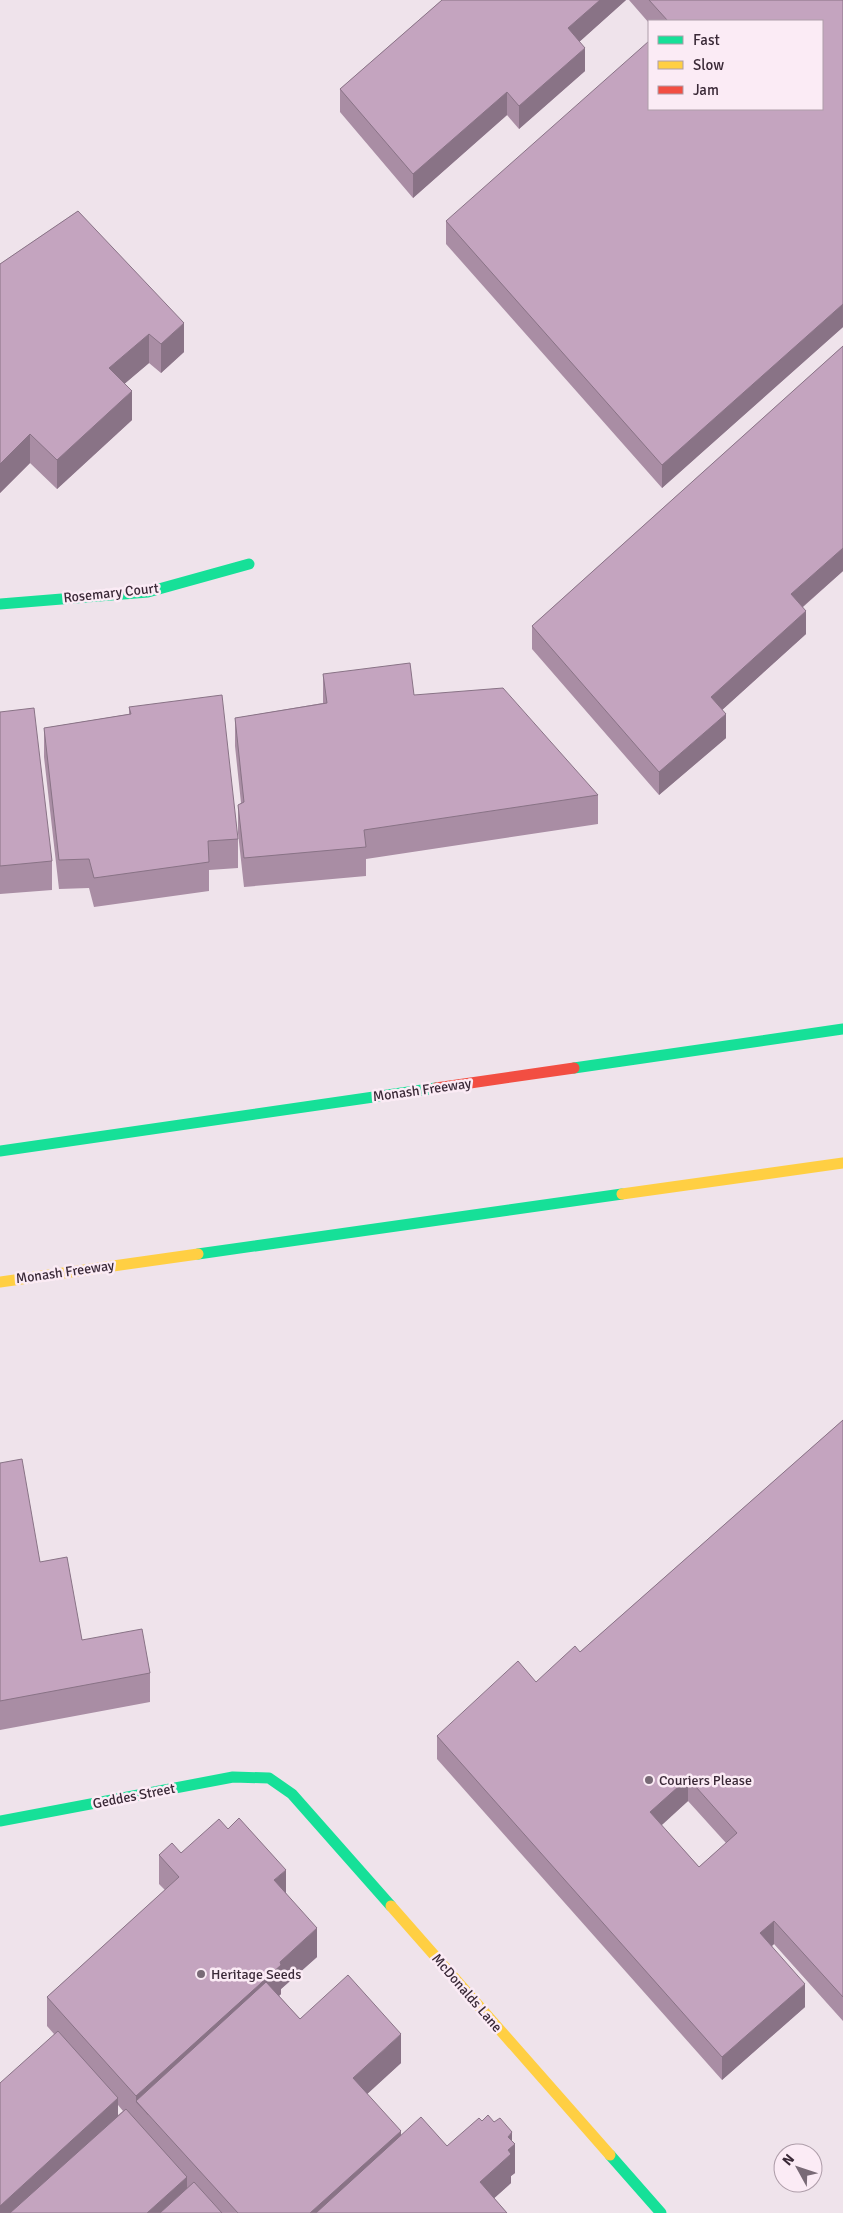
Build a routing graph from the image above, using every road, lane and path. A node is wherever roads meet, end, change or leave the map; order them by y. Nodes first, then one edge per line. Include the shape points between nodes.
1 (249, 564) dead end
2 (0, 604) edge
3 (843, 1029) edge
4 (0, 1151) edge
5 (843, 1163) edge
6 (0, 1282) edge
7 (269, 1778) joint
8 (0, 1821) edge
9 (661, 2213) edge

1 - 2 main road, Rosemary Court via 148,592
3 - 4 main road, Monash Freeway
5 - 6 main road, Monash Freeway
7 - 8 main road, Geddes Street via 232,1778
7 - 9 main road, McDonalds Lane via 292,1794

